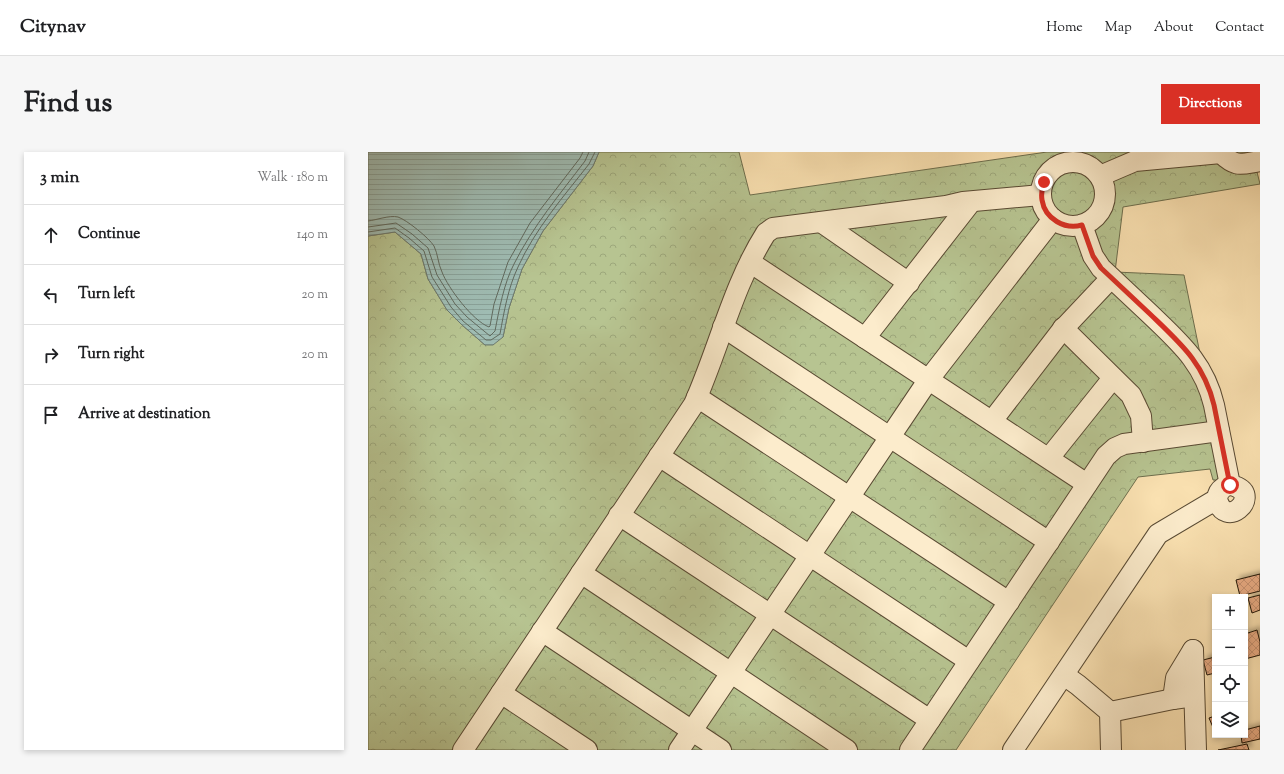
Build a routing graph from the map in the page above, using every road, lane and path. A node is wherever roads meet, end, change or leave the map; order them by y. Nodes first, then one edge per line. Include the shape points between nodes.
1 (1221, 153) edge
2 (1260, 161) edge
3 (1100, 176) junction
4 (1042, 195) junction
5 (971, 202) junction
6 (1053, 219) junction
7 (820, 222) junction
8 (1082, 225) junction
9 (751, 263) junction
10 (1112, 278) junction
11 (909, 283) junction
12 (723, 327) junction
13 (1064, 328) junction
14 (865, 338) junction
15 (1113, 378) junction
16 (929, 380) junction
17 (697, 397) junction
18 (992, 421) junction
19 (1219, 431) junction
20 (890, 437) junction
21 (1143, 442) junction
22 (659, 456) junction
23 (1049, 458) junction
24 (1087, 484) junction
25 (1238, 492) edge
26 (850, 497) junction
27 (619, 515) junction
28 (1049, 542) junction
29 (810, 556) junction
30 (581, 573) junction
31 (1009, 602) junction
32 (770, 615) junction
33 (542, 631) junction
34 (969, 661) junction
35 (731, 673) junction
36 (1064, 675) junction
37 (500, 693) junction
38 (1194, 696) junction
39 (1173, 699) junction
40 (1110, 712) junction
41 (930, 720) junction
42 (692, 731) junction
43 (463, 750) edge
44 (587, 750) edge
45 (679, 750) edge
46 (721, 750) edge
47 (847, 750) edge
48 (910, 750) edge
49 (1013, 750) edge
50 (1111, 750) edge
51 (1196, 750) edge

1 - 2 street via 1234,164
1 - 3 street via 1135,161
3 - 4 street via 1085,165 1066,164 1049,173 1044,182
3 - 8 street via 1104,185 1104,203 1094,219
4 - 5 street
4 - 6 street via 1045,210
5 - 7 street
5 - 11 street
6 - 8 street via 1067,226
6 - 16 street
7 - 9 street via 773,228 766,233
7 - 11 street
8 - 10 street via 1095,260
9 - 12 street
9 - 14 street
10 - 13 street
10 - 19 street via 1194,359 1211,392
11 - 14 street
12 - 17 street
12 - 20 street
13 - 15 street
13 - 18 street
14 - 16 street
15 - 21 street via 1131,395 1139,408 1142,416
15 - 23 street
16 - 18 street
16 - 20 street
17 - 22 street
17 - 26 street
18 - 23 street
19 - 21 street
19 - 25 street
20 - 26 street
20 - 28 street
21 - 24 street via 1124,444 1115,448 1106,456
22 - 27 street
22 - 29 street
23 - 24 street
24 - 28 street
25 - 36 street via 1158,534
26 - 29 street
26 - 31 street
27 - 30 street
27 - 32 street
28 - 31 street
29 - 32 street
29 - 34 street
30 - 33 street
30 - 35 street
31 - 34 street
32 - 35 street
32 - 41 street
33 - 37 street
33 - 42 street
34 - 41 street
35 - 42 street
35 - 47 street
36 - 40 street
36 - 49 street
37 - 43 street
37 - 44 street
38 - 39 street
38 - 39 street via 1194,650 1176,678
38 - 51 street
39 - 40 street
40 - 50 street
41 - 48 street
42 - 45 street
42 - 46 street

